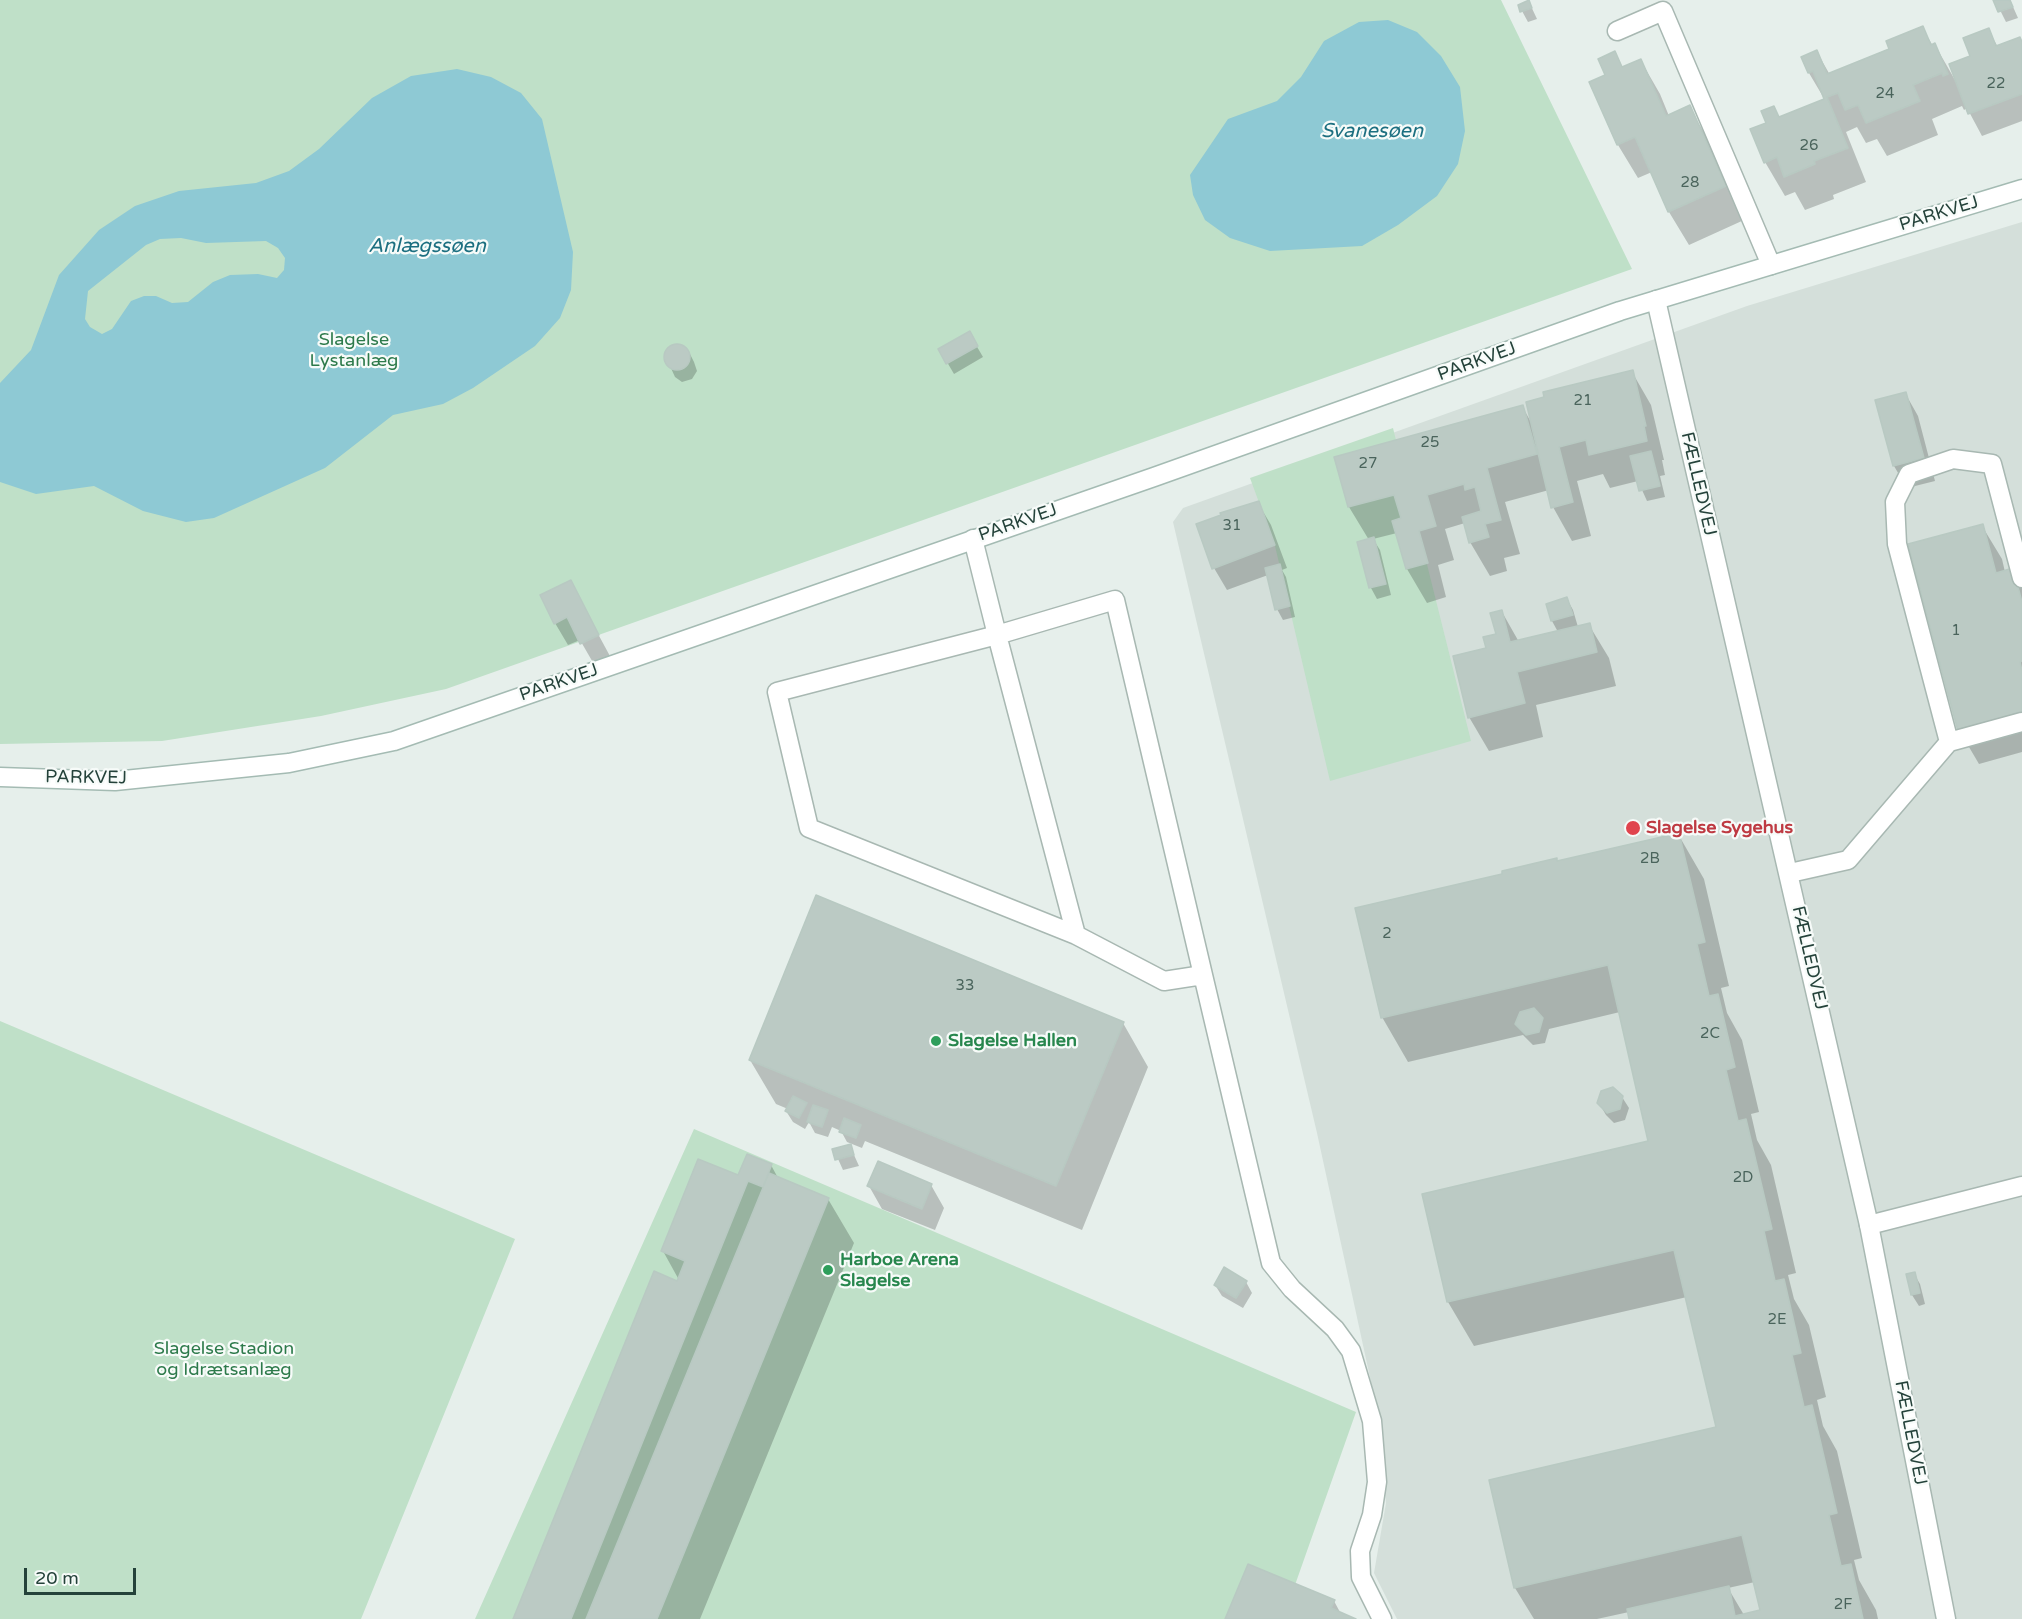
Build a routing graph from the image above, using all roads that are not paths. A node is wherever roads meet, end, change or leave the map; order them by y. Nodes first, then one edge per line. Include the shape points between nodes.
1 (1617, 31) dead end
2 (2022, 189) edge
3 (1771, 265) junction
4 (1656, 300) junction
5 (973, 539) junction
6 (2022, 578) edge
7 (997, 635) junction
8 (2022, 722) edge
9 (1950, 742) junction
10 (0, 777) edge
11 (1790, 873) junction
12 (1076, 935) junction
13 (1203, 975) junction
14 (2022, 1186) edge
15 (1869, 1225) junction
16 (1382, 1619) edge
17 (1946, 1619) edge

1 - 3 street via 1663,11
2 - 3 street, PARKVEJ
3 - 4 street, PARKVEJ
4 - 5 street, PARKVEJ
4 - 11 street, FÆLLEDVEJ
5 - 7 street
5 - 10 street, PARKVEJ via 394,741 289,763 115,781
6 - 9 street via 1992,464 1953,459 1909,474 1895,502 1896,544
7 - 12 street
7 - 12 street via 777,692 809,828
7 - 13 street via 1114,600
8 - 9 street
9 - 11 street via 1848,860
11 - 15 street, FÆLLEDVEJ
12 - 13 street via 1164,981
13 - 16 street via 1271,1263 1351,1351 1372,1421 1377,1482 1372,1515 1360,1551 1360,1568
14 - 15 street
15 - 17 street, FÆLLEDVEJ

